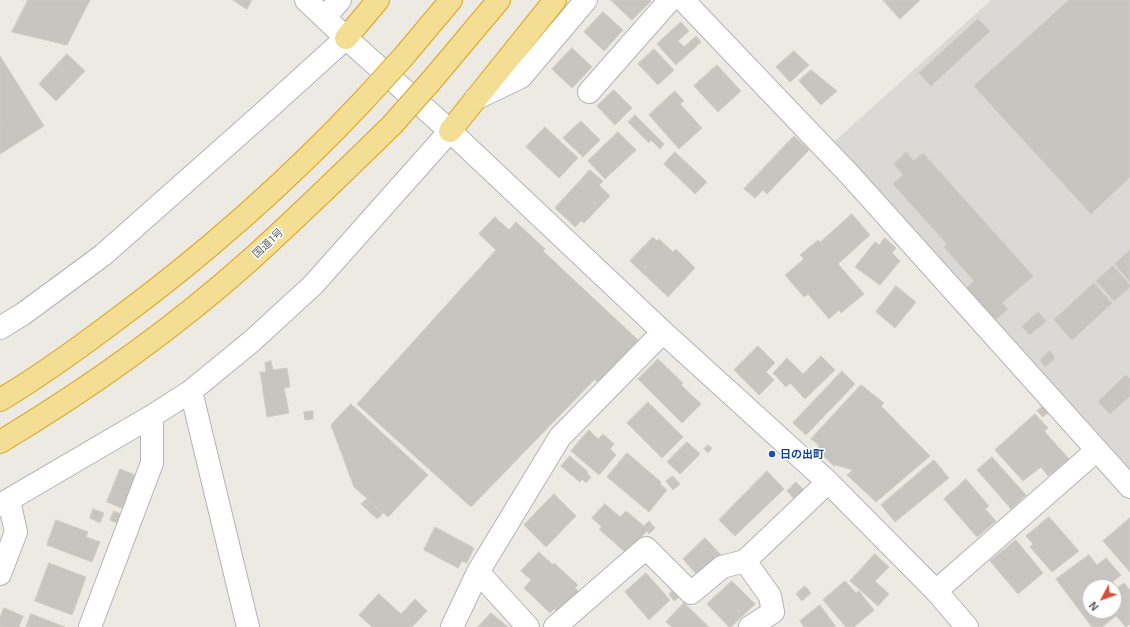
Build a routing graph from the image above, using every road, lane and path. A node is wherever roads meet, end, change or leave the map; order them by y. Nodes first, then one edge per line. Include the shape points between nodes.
1 (306, 0) edge
2 (340, 0) edge
3 (378, 0) edge
4 (451, 0) edge
5 (499, 0) edge
6 (555, 0) edge
7 (586, 0) edge
8 (670, 0) edge
9 (683, 0) edge
10 (325, 18) junction
11 (346, 38) junction
12 (589, 92) dead end
13 (475, 99) junction
14 (450, 131) junction
15 (0, 328) edge
16 (663, 332) junction
17 (191, 391) junction
18 (0, 400) edge
19 (152, 416) junction
20 (0, 442) edge
21 (1097, 450) junction
22 (828, 482) junction
23 (1130, 487) edge
24 (4, 503) edge
25 (745, 561) junction
26 (478, 572) junction
27 (0, 574) edge
28 (936, 591) junction
29 (90, 627) edge
30 (248, 627) edge
31 (452, 627) edge
32 (528, 627) edge
33 (555, 627) edge
34 (750, 627) edge
35 (967, 627) edge

1 - 10 street
2 - 10 street
3 - 11 highway
4 - 18 highway, bridge via 364,100 290,174 211,245 82,346
5 - 20 highway, 国道1号, bridge via 392,125 248,261 179,319 104,374
6 - 13 highway
7 - 13 street via 521,77
8 - 12 street
9 - 21 street via 850,175
10 - 11 street
11 - 14 street
11 - 15 street via 103,255
13 - 14 highway
14 - 16 street
14 - 17 street via 313,285 252,341
16 - 22 street
16 - 26 street via 560,437
17 - 19 street
17 - 30 street
19 - 24 street
19 - 29 street via 152,463
21 - 23 street
21 - 28 street
22 - 25 street
22 - 28 street
24 - 27 street via 16,532
25 - 33 street via 722,568 692,593 646,548
25 - 34 street via 770,596 773,612
26 - 31 street
26 - 32 street
28 - 35 street

